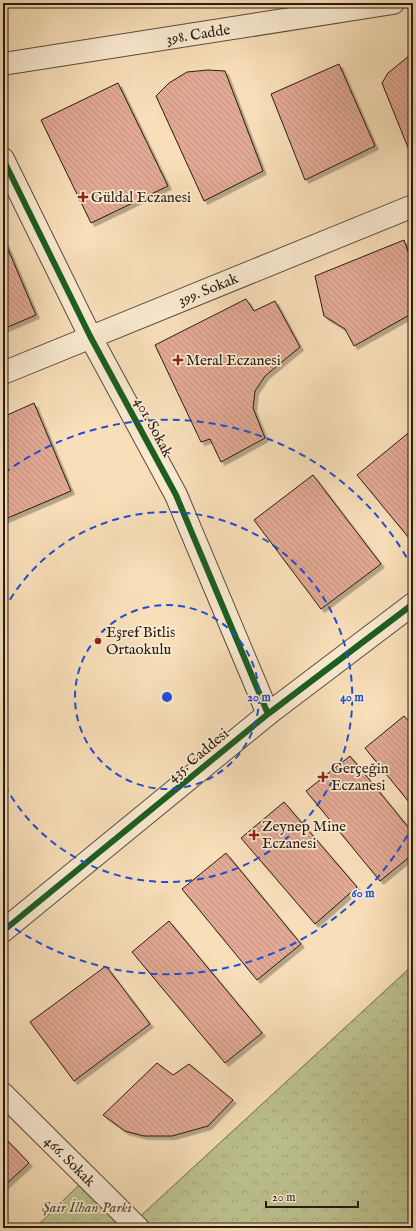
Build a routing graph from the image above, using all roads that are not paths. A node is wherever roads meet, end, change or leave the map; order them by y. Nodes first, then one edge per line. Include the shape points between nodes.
1 (393, 3) edge
2 (3, 64) edge
3 (3, 159) edge
4 (413, 206) edge
5 (90, 336) junction
6 (3, 373) edge
7 (413, 604) edge
8 (268, 714) junction
9 (3, 931) edge
10 (3, 1094) edge
11 (138, 1228) edge

1 - 2 street, 398. Cadde
3 - 5 street, 401. Sokak
4 - 5 street, 399. Sokak
5 - 6 street, 399. Sokak
5 - 8 street, 401. Sokak via 176,495
7 - 8 street, 435. Caddesi
8 - 9 street, 435. Caddesi
10 - 11 street, 466. Sokak

